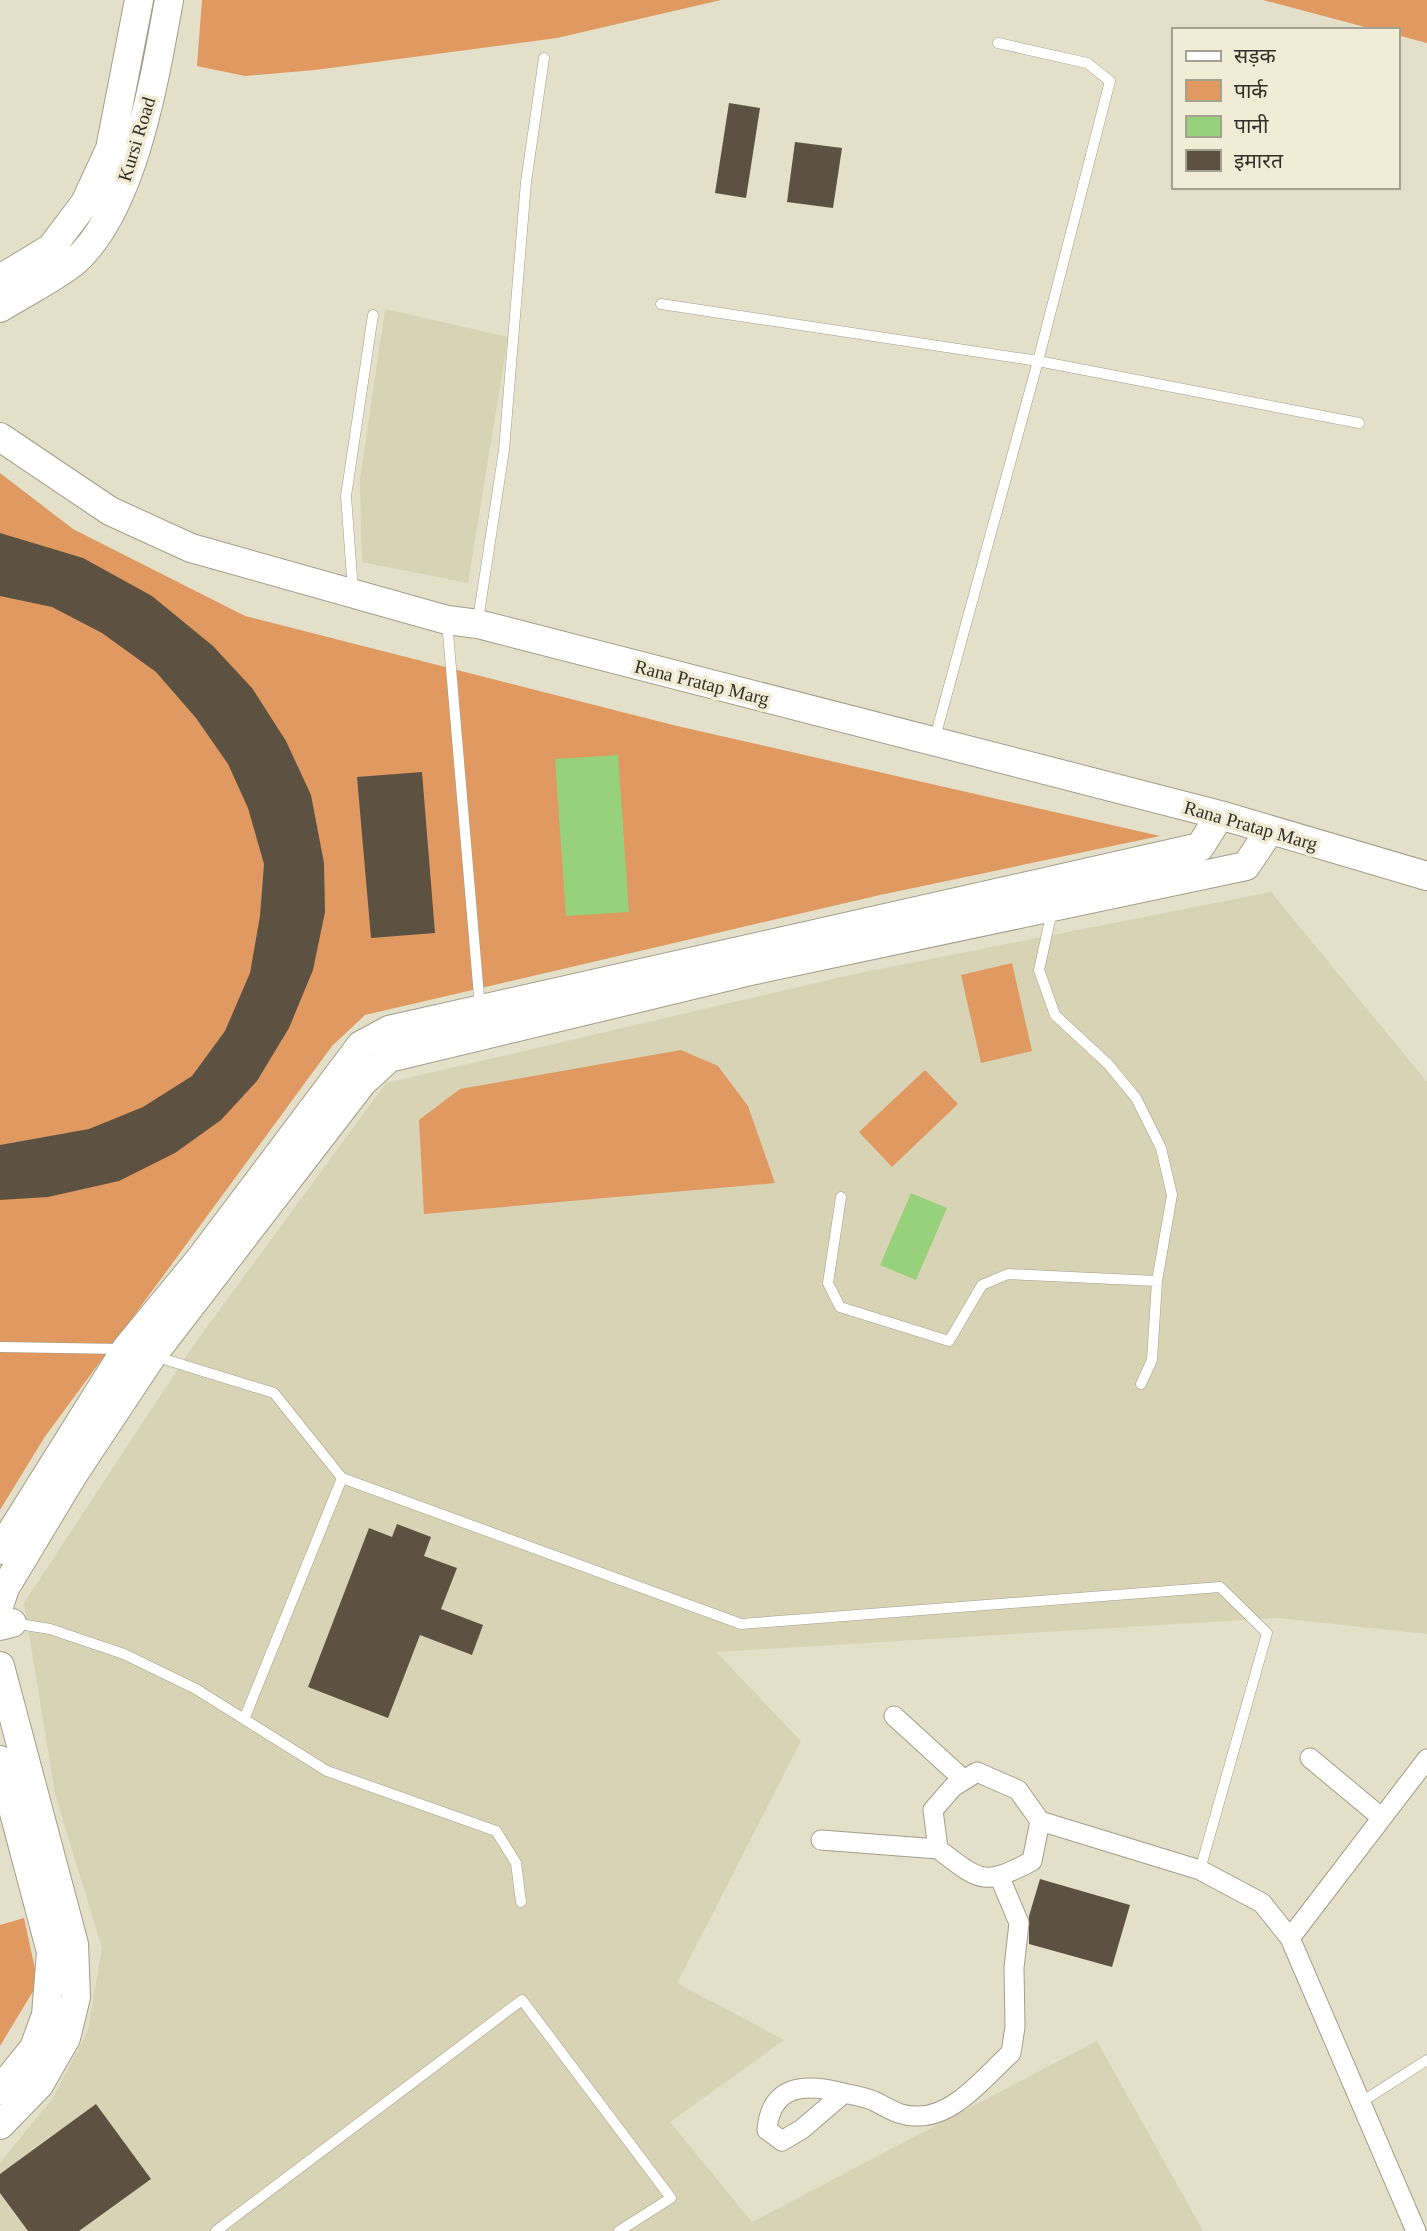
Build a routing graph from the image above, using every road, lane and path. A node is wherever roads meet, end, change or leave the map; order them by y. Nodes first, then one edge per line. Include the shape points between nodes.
1 (139, 0) edge
2 (169, 0) edge
3 (998, 43) dead end
4 (544, 58) dead end
5 (0, 279) edge
6 (661, 304) dead end
7 (0, 308) edge
8 (373, 315) dead end
9 (1038, 361) junction
10 (1359, 423) dead end
11 (0, 436) edge
12 (353, 591) junction
13 (447, 620) junction
14 (478, 624) junction
15 (934, 741) junction
16 (1220, 815) junction
17 (1270, 830) junction
18 (1427, 876) edge
19 (1053, 907) junction
20 (481, 1023) junction
21 (841, 1197) dead end
22 (1157, 1281) junction
23 (0, 1347) edge
24 (139, 1352) junction
25 (1141, 1384) dead end
26 (342, 1478) junction
27 (0, 1550) edge
28 (3, 1615) edge
29 (0, 1666) edge
30 (894, 1716) dead end
31 (246, 1717) junction
32 (1310, 1758) dead end
33 (1427, 1759) edge
34 (0, 1760) edge
35 (964, 1780) junction
36 (1382, 1818) junction
37 (1040, 1821) junction
38 (821, 1840) dead end
39 (938, 1849) junction
40 (1200, 1870) junction
41 (1000, 1878) junction
42 (521, 1902) dead end
43 (1290, 1938) junction
44 (1427, 2060) edge
45 (0, 2090) edge
46 (844, 2093) dead end
47 (1360, 2102) junction
48 (0, 2125) edge
49 (216, 2231) edge
50 (619, 2231) edge
51 (1416, 2231) edge

1 - 5 street, Kursi Road via 110,149 85,203 51,248
2 - 7 street, Kursi Road via 131,165 108,219 74,262
3 - 9 lane via 1087,63 1110,81
4 - 14 lane via 526,182 504,450
6 - 9 lane
8 - 12 lane via 346,496
9 - 10 lane
9 - 15 lane
11 - 12 street, Rana Pratap Marg via 110,511 191,548
12 - 13 street, Rana Pratap Marg
13 - 14 street, Rana Pratap Marg
13 - 20 lane
14 - 15 street, Rana Pratap Marg
15 - 16 street, Rana Pratap Marg
16 - 17 street, Rana Pratap Marg
16 - 20 street via 1200,847
17 - 18 street, Rana Pratap Marg
17 - 19 street via 1246,866
19 - 20 street
19 - 22 lane via 1039,970 1055,1015 1136,1098 1161,1148 1172,1195
20 - 24 street via 389,1058 362,1083
21 - 22 lane via 828,1283 840,1307 949,1341 982,1285 1008,1274
22 - 25 lane via 1152,1360
23 - 24 lane
24 - 26 lane via 274,1393
24 - 27 street
24 - 28 street via 5,1588
26 - 31 lane
26 - 40 lane via 741,1624 1220,1587 1266,1633
28 - 31 lane via 124,1654
29 - 48 street via 74,1944 76,1997 66,2038 39,2085
30 - 35 street
31 - 42 lane via 327,1771 496,1831 516,1863
32 - 36 street
33 - 36 street
34 - 45 street via 51,1952 46,2015 34,2048
35 - 37 street via 977,1772 1018,1790
35 - 39 street via 933,1810
36 - 43 street
37 - 40 street
37 - 41 street via 1032,1861
38 - 39 street
39 - 41 street via 975,1877
40 - 43 street via 1262,1903
41 - 46 street via 1019,1923 1011,2053 948,2109 921,2117 892,2113 873,2100
43 - 47 street
44 - 47 lane
47 - 51 street
49 - 50 lane via 522,2000 671,2198

